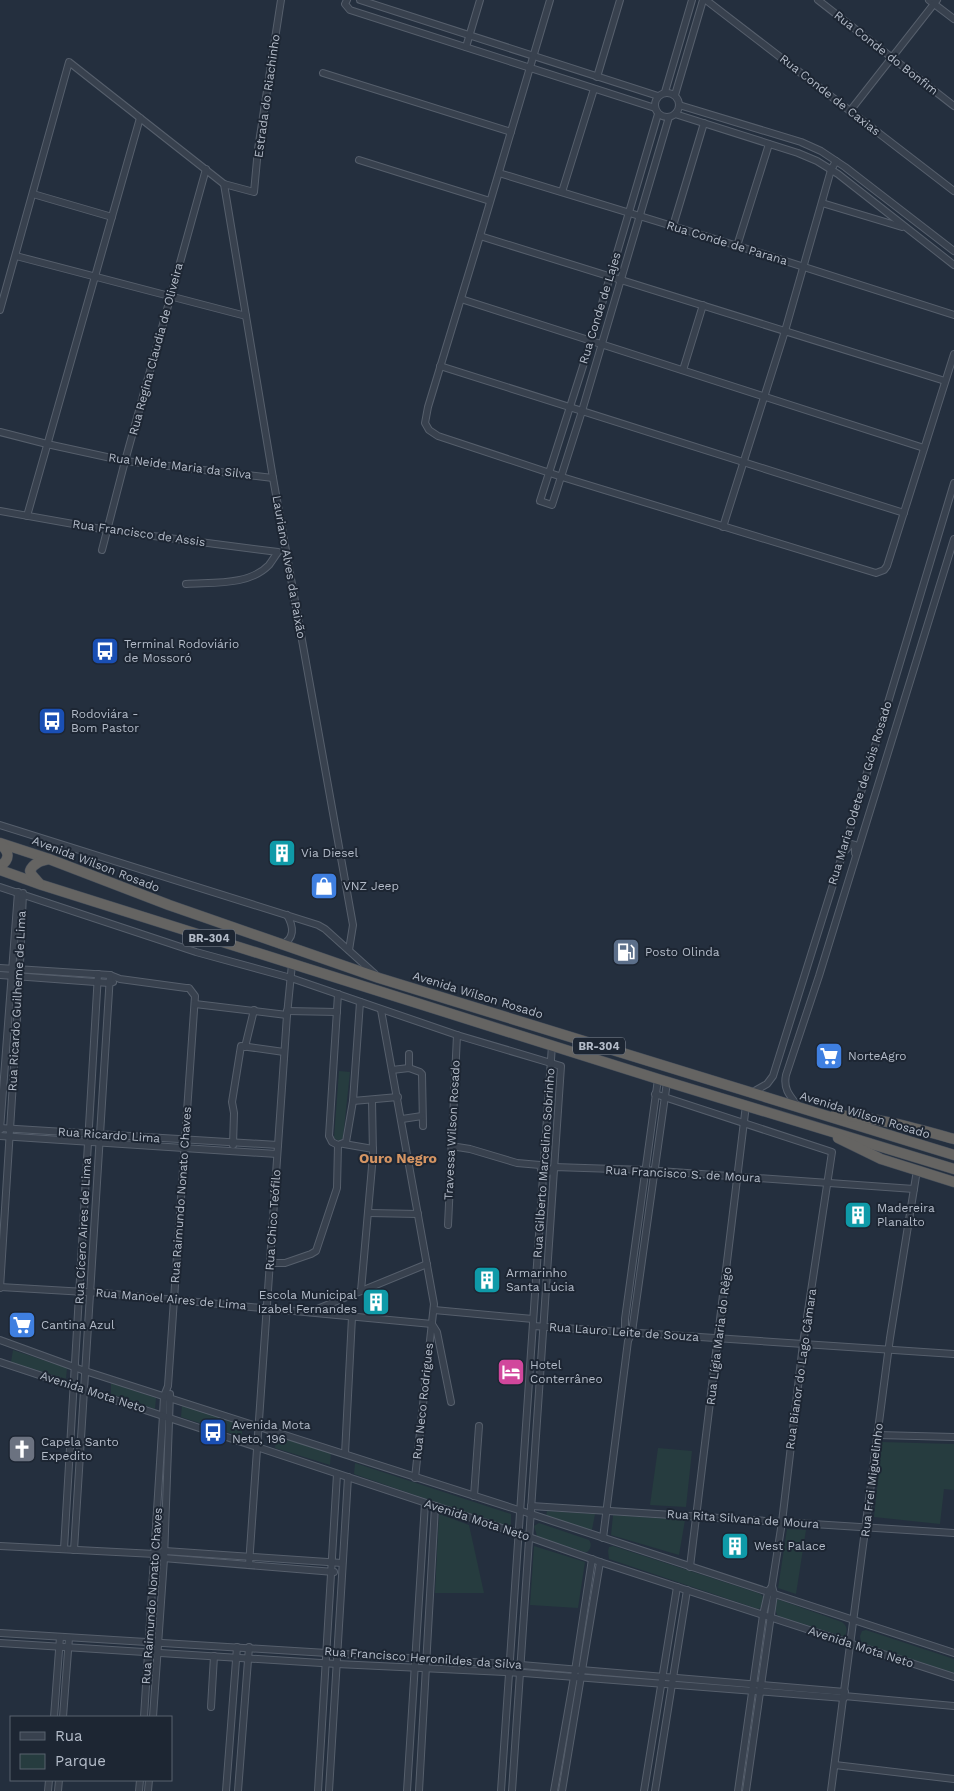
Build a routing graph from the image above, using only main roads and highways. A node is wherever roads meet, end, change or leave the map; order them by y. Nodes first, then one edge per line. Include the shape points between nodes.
1 (0, 843) edge
2 (49, 859) junction
3 (0, 866) edge
4 (0, 870) edge
5 (42, 885) junction
6 (818, 1114) junction
7 (816, 1126) junction
8 (954, 1139) edge
9 (954, 1155) edge
10 (954, 1169) edge
11 (954, 1182) edge

1 - 2 highway, Avenida Wilson Rosado / BR-304
1 - 3 highway via 8,852 8,858
2 - 5 highway via 34,864 30,871
2 - 6 highway, Avenida Wilson Rosado / BR-304 via 169,905 379,978
4 - 5 highway, Avenida Wilson Rosado / BR-304
5 - 7 highway, Avenida Wilson Rosado / BR-304
6 - 8 highway via 885,1120
6 - 9 highway, Avenida Wilson Rosado / BR-304
7 - 10 highway, Avenida Wilson Rosado / BR-304
7 - 11 highway via 881,1159

